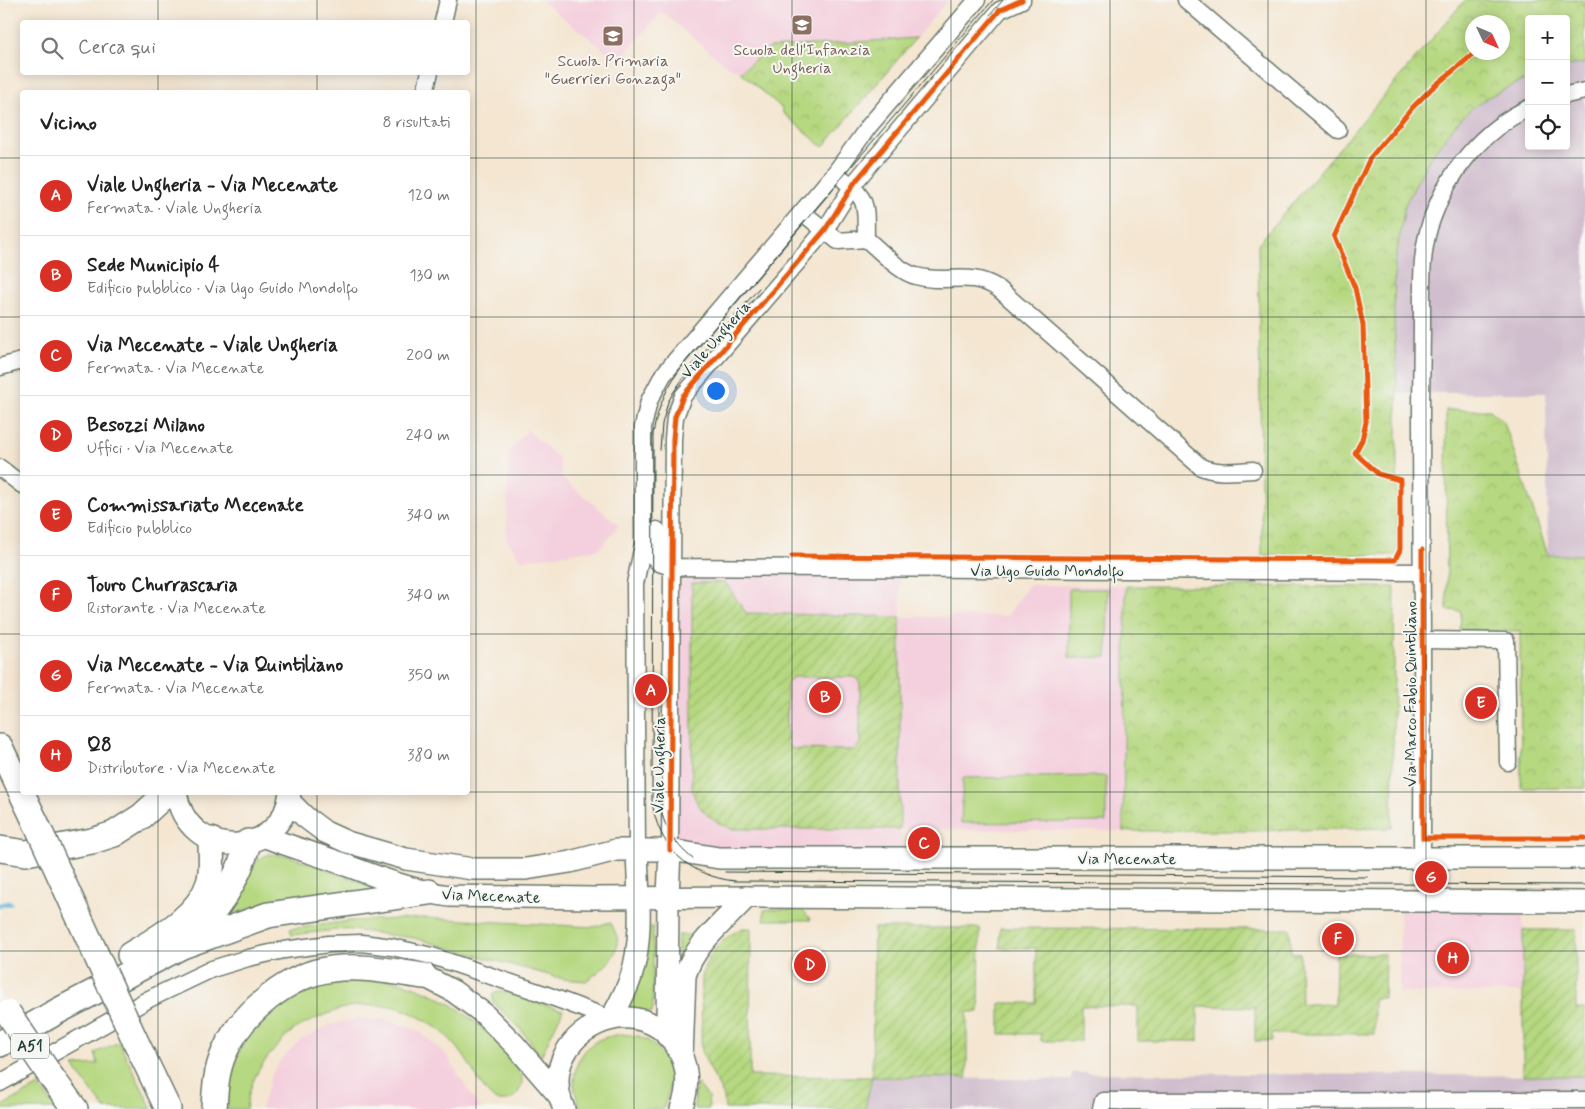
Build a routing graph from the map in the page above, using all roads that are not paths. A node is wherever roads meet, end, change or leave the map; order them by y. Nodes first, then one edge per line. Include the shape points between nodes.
1 (448, 0) edge
2 (977, 0) edge
3 (1022, 0) edge
4 (1186, 0) edge
5 (443, 20) edge
6 (429, 75) edge
7 (426, 90) edge
8 (1585, 91) edge
9 (1570, 94) edge
10 (1525, 110) edge
11 (1338, 130) dead end
12 (835, 173) junction
13 (852, 187) junction
14 (802, 212) junction
15 (824, 230) junction
16 (866, 239) junction
17 (20, 362) edge
18 (0, 367) edge
19 (656, 388) junction
20 (683, 396) junction
21 (0, 468) edge
22 (1253, 470) dead end
23 (20, 484) edge
24 (643, 544) junction
25 (671, 567) junction
26 (1422, 572) junction
27 (1422, 640) junction
28 (0, 747) edge
29 (1508, 762) dead end
30 (20, 789) edge
31 (23, 795) edge
32 (165, 795) edge
33 (177, 795) edge
34 (290, 797) edge
35 (255, 839) junction
36 (211, 840) junction
37 (0, 849) edge
38 (637, 850) junction
39 (670, 850) junction
40 (1585, 858) edge
41 (1422, 859) junction
42 (429, 892) junction
43 (747, 897) junction
44 (638, 898) junction
45 (668, 898) junction
46 (1585, 902) edge
47 (182, 946) junction
48 (284, 950) junction
49 (424, 976) junction
50 (3, 1015) edge
51 (610, 1019) junction
52 (667, 1036) junction
53 (0, 1044) edge
54 (682, 1057) junction
55 (0, 1083) edge
56 (1585, 1100) edge
57 (562, 1103) edge
58 (75, 1109) edge
59 (168, 1109) edge
60 (214, 1109) edge
61 (681, 1109) edge
62 (1101, 1109) edge

1 - 5 street
2 - 12 street, Viale Ungheria via 869,126
3 - 13 street, Viale Ungheria via 1000,10
4 - 11 street
6 - 7 street
8 - 9 street
10 - 26 street, Via Marco Fabio Quintiliano via 1494,130 1457,170 1432,218 1424,245
12 - 13 street
12 - 14 street, Viale Ungheria
13 - 15 street, Viale Ungheria
13 - 16 street via 865,204
14 - 15 street
14 - 19 street, Viale Ungheria via 663,375
15 - 16 street via 838,241
15 - 20 street, Viale Ungheria
16 - 22 street via 904,271 917,277 973,278 990,283 1201,467 1217,471
17 - 18 street
19 - 20 street
19 - 24 street, Viale Ungheria via 649,401 643,427
20 - 25 street, Viale Ungheria via 675,417
21 - 23 street
24 - 25 street via 659,563
24 - 38 street, Viale Ungheria via 635,584
25 - 26 street, Via Ugo Guido Mondolfo
25 - 39 street, Viale Ungheria
26 - 27 street, Via Marco Fabio Quintiliano
27 - 29 street via 1506,640
27 - 41 street, Via Marco Fabio Quintiliano
28 - 30 highway, bridge
31 - 59 highway, bridge
32 - 37 highway via 142,816 114,834 26,853
33 - 36 main road, Via Mecenate via 187,821
34 - 35 main road, Via Mecenate via 274,827
34 - 38 main road, Via Mecenate via 305,817 325,832 347,842 406,859 473,869 526,869 616,850
35 - 36 main road, Via Mecenate via 226,844
35 - 42 main road, Via Mecenate via 295,848 372,876
35 - 47 highway via 219,905
36 - 50 highway via 210,881 203,898 176,925 115,965
38 - 39 main road, Via Mecenate
38 - 44 main road
39 - 41 main road, Via Mecenate via 719,858
39 - 45 main road
40 - 41 main road, Via Mecenate
42 - 44 main road, Via Mecenate via 449,896
42 - 47 highway via 268,914
43 - 45 main road, Via Mecenate
43 - 46 main road, Via Mecenate
43 - 54 main road via 696,952 687,968
44 - 45 main road, Via Mecenate
44 - 51 main road via 638,936 631,977
45 - 52 main road
47 - 53 highway
48 - 49 street via 365,958
48 - 51 street via 362,943 392,947 432,956
48 - 55 street via 212,969 179,984
49 - 57 main road via 453,991 483,1013 515,1045
49 - 60 highway via 332,969 310,973 288,986 258,1006 224,1052 217,1074
50 - 58 highway, A51, bridge
51 - 52 main road via 642,1021
51 - 57 main road via 588,1028 566,1051 559,1074
52 - 54 main road
54 - 61 main road via 687,1080
56 - 62 street via 1103,1101

